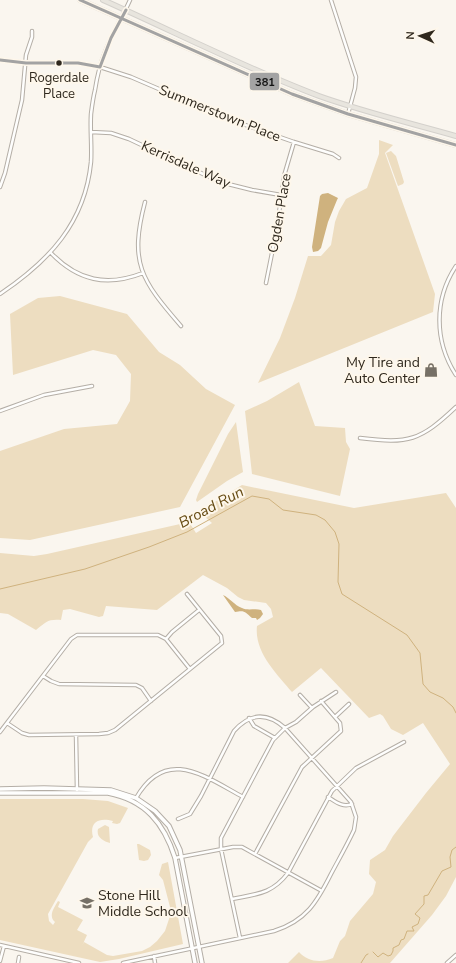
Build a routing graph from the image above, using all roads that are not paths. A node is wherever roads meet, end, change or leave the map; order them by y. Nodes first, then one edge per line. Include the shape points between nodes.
1 (80, 0) edge
2 (103, 0) edge
3 (130, 0) edge
4 (331, 0) edge
5 (126, 10) junction
6 (121, 18) junction
7 (32, 31) dead end
8 (0, 60) edge
9 (26, 63) junction
10 (100, 67) junction
11 (350, 106) junction
12 (348, 114) junction
13 (91, 132) junction
14 (456, 136) edge
15 (294, 142) junction
16 (456, 144) edge
17 (339, 158) dead end
18 (0, 187) edge
19 (281, 194) junction
20 (145, 202) dead end
21 (51, 253) junction
22 (456, 266) edge
23 (143, 273) junction
24 (266, 283) dead end
25 (0, 294) edge
26 (180, 326) dead end
27 (456, 375) edge
28 (92, 386) dead end
29 (456, 407) edge
30 (0, 411) edge
31 (360, 438) dead end
32 (187, 594) dead end
33 (199, 610) junction
34 (166, 639) junction
35 (190, 669) junction
36 (43, 676) junction
37 (336, 692) dead end
38 (300, 695) dead end
39 (151, 701) junction
40 (321, 702) junction
41 (349, 704) dead end
42 (312, 708) junction
43 (249, 718) junction
44 (335, 718) junction
45 (7, 723) junction
46 (285, 728) junction
47 (0, 732) edge
48 (76, 734) junction
49 (275, 738) junction
50 (404, 742) dead end
51 (312, 758) junction
52 (209, 779) junction
53 (336, 786) junction
54 (0, 789) edge
55 (77, 790) junction
56 (0, 793) edge
57 (243, 797) junction
58 (328, 798) junction
59 (135, 800) junction
60 (352, 804) junction
61 (178, 819) dead end
62 (221, 849) junction
63 (255, 854) junction
64 (182, 857) junction
65 (175, 858) junction
66 (288, 872) junction
67 (322, 891) junction
68 (232, 900) junction
69 (240, 938) junction
70 (0, 945) edge
71 (4, 946) junction
72 (198, 947) junction
73 (192, 948) junction
74 (456, 955) edge
75 (154, 956) junction
76 (19, 957) dead end
77 (58, 959) junction
78 (0, 961) edge
79 (18, 963) edge
80 (57, 963) edge
81 (79, 963) edge
82 (122, 963) edge
83 (155, 963) edge
84 (195, 963) edge
85 (202, 963) edge
86 (447, 963) edge

1 - 6 main road
2 - 5 main road
3 - 5 street
4 - 11 street via 356,77
5 - 6 street
5 - 11 main road via 260,72
6 - 10 street
6 - 12 main road via 285,91
7 - 9 street
8 - 9 street
9 - 10 street via 78,62
9 - 18 street via 22,100
10 - 13 street via 92,106
10 - 15 street, Summerstown Place via 131,77 231,120
11 - 12 street
11 - 14 main road
12 - 16 main road
13 - 19 street, Kerrisdale Way via 111,133 136,141 220,182
13 - 21 street via 91,160 84,196 65,236
15 - 17 street, Summerstown Place
15 - 19 street, Ogden Place
19 - 24 street, Ogden Place
20 - 23 street via 138,235 138,257
21 - 23 street via 71,271 96,280 124,280
21 - 25 street
22 - 27 street via 442,295 439,323 444,350
23 - 26 street via 157,298
28 - 30 street via 53,392
29 - 31 street via 429,431 417,436 393,441
32 - 33 street
33 - 34 street
33 - 35 street via 221,636 222,641
34 - 35 street
34 - 36 street via 152,634 77,635 71,639
35 - 39 street
36 - 39 street via 62,684 136,685 142,688
36 - 45 street
37 - 40 street
38 - 42 street
39 - 48 street via 113,732
40 - 42 street
40 - 44 street
41 - 44 street
42 - 46 street
43 - 46 street via 266,717
43 - 49 street via 254,726
43 - 52 street via 234,731
44 - 51 street via 340,723 341,731
45 - 47 street
45 - 48 street via 26,734
46 - 49 street
46 - 51 street
48 - 55 street
49 - 57 street
50 - 53 street via 361,764
51 - 53 street
51 - 63 street via 299,772
52 - 57 street
52 - 59 street via 188,769 160,772 148,782
52 - 61 street via 190,814
53 - 58 street
53 - 60 street
54 - 55 street
55 - 56 street
55 - 59 street via 108,793
57 - 62 street via 221,838
58 - 60 street via 343,805
58 - 66 street
59 - 64 street via 155,811 169,826
59 - 65 street via 159,824
60 - 67 street via 356,817 354,830
62 - 63 street via 242,847
62 - 64 street
62 - 68 street
63 - 66 street
64 - 65 street
64 - 72 street
65 - 73 street
66 - 67 street
66 - 68 street via 282,881 270,890
67 - 69 street via 305,915 294,922 280,929
68 - 69 street
69 - 72 street
70 - 71 street
71 - 77 street
71 - 78 street
72 - 73 street
72 - 85 street
73 - 75 street
73 - 84 street
74 - 86 street
75 - 82 street
75 - 83 street
76 - 79 street
77 - 80 street
77 - 81 street

